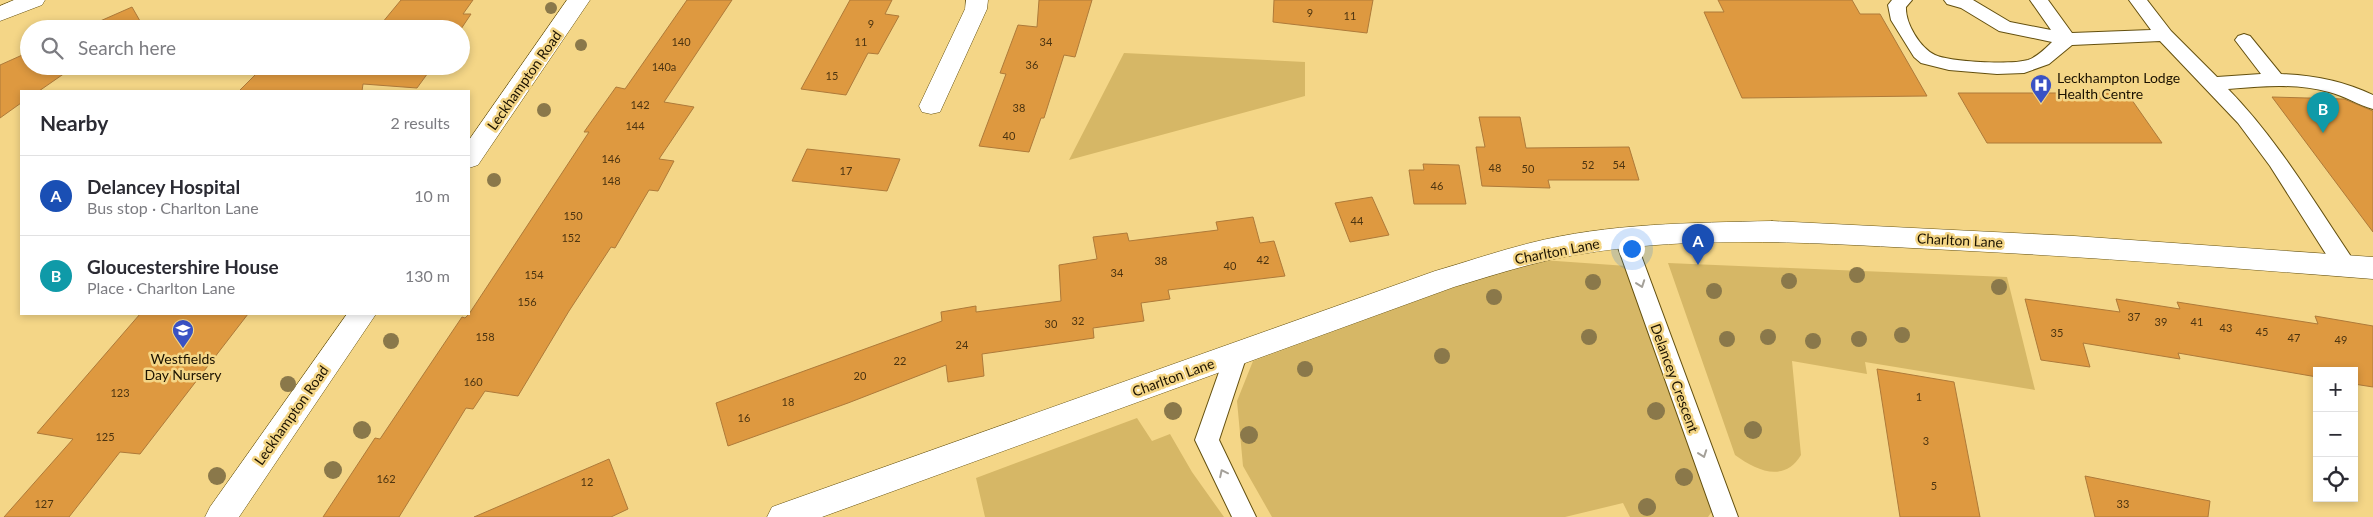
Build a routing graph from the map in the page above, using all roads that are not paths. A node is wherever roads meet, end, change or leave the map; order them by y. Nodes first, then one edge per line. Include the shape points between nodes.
1 (34, 0) edge
2 (579, 0) edge
3 (977, 0) edge
4 (1903, 0) edge
5 (1953, 0) edge
6 (2039, 0) edge
7 (2138, 0) edge
8 (0, 14) edge
9 (2165, 35) junction
10 (2067, 39) junction
11 (2244, 40) dead end
12 (2274, 78) junction
13 (2213, 84) junction
14 (2373, 103) edge
15 (931, 106) dead end
16 (470, 158) edge
17 (1625, 239) junction
18 (2359, 267) edge
19 (361, 315) edge
20 (1236, 355) junction
21 (221, 517) edge
22 (783, 517) edge
23 (1244, 517) edge
24 (1726, 517) edge

1 - 8 street
2 - 16 street, Leckhampton Road
3 - 15 street via 976,9
4 - 10 lane via 1897,5 1896,12 1912,44 1928,59 1948,65 2032,65 2045,59
5 - 10 lane via 1967,4 2005,26
6 - 10 lane
7 - 9 lane
9 - 10 lane
9 - 13 lane
11 - 12 lane
12 - 13 lane
12 - 14 lane via 2320,82
13 - 18 lane via 2244,118
17 - 18 street, Charlton Lane via 1772,231 2074,246
17 - 20 street, Charlton Lane via 1530,253 1446,279
17 -> 24 lane, Delancey Crescent
19 - 21 street, Leckhampton Road
20 - 22 street, Charlton Lane
23 -> 20 lane via 1207,440

